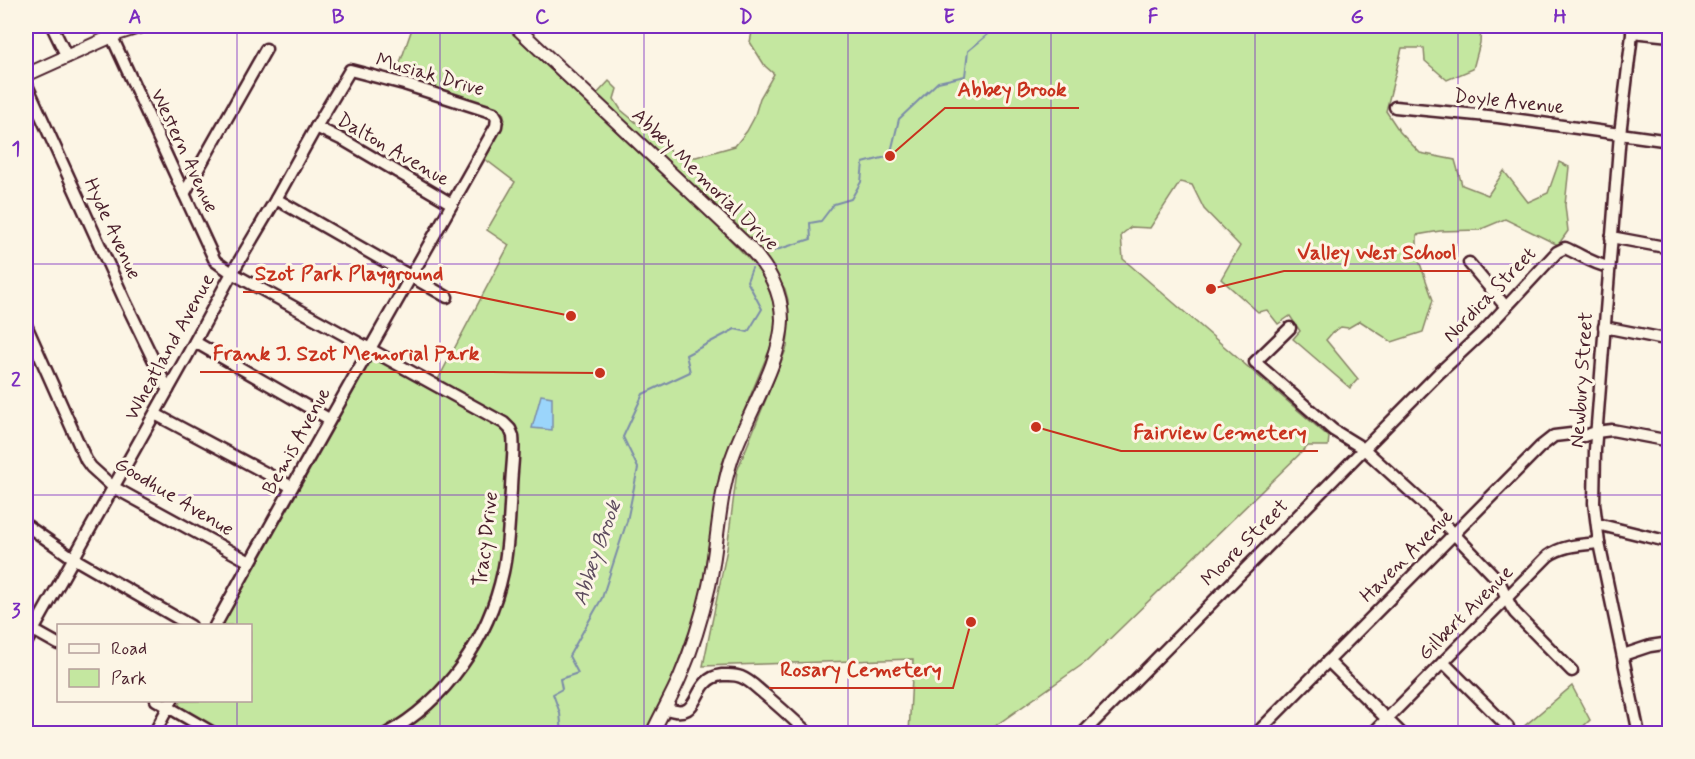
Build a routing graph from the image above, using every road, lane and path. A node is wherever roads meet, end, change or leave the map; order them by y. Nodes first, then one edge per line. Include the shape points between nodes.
1 (52, 26) edge
2 (142, 26) edge
3 (515, 26) edge
4 (1633, 28) edge
5 (1670, 36) edge
6 (112, 37) junction
7 (266, 49) dead end
8 (67, 57) junction
9 (350, 70) joint
10 (26, 75) edge
11 (26, 83) edge
12 (1395, 107) dead end
13 (497, 117) joint
14 (316, 127) junction
15 (1620, 134) junction
16 (1670, 141) edge
17 (184, 194) junction
18 (276, 200) junction
19 (452, 204) junction
20 (1611, 237) junction
21 (1670, 248) edge
22 (1469, 263) dead end
23 (1609, 267) junction
24 (232, 273) junction
25 (411, 276) junction
26 (447, 297) dead end
27 (1506, 307) junction
28 (26, 325) edge
29 (1604, 327) junction
30 (1290, 328) dead end
31 (1670, 340) edge
32 (195, 342) junction
33 (371, 349) junction
34 (1434, 378) joint
35 (436, 385) joint
36 (168, 390) junction
37 (155, 414) junction
38 (329, 419) junction
39 (1596, 432) junction
40 (1670, 441) edge
41 (1364, 449) junction
42 (113, 487) junction
43 (292, 487) junction
44 (1597, 524) junction
45 (26, 525) edge
46 (1454, 534) junction
47 (1670, 542) edge
48 (1599, 543) junction
49 (73, 558) junction
50 (250, 562) junction
51 (1506, 598) junction
52 (188, 624) edge
53 (215, 624) edge
54 (33, 630) junction
55 (26, 643) edge
56 (57, 643) edge
57 (1670, 643) edge
58 (1623, 655) junction
59 (1328, 661) junction
60 (1443, 662) junction
61 (1572, 671) dead end
62 (170, 704) edge
63 (665, 708) junction
64 (1387, 718) junction
65 (1508, 727) dead end
66 (154, 734) edge
67 (215, 734) edge
68 (386, 734) edge
69 (652, 734) edge
70 (809, 734) edge
71 (1082, 734) edge
72 (1256, 734) edge
73 (1372, 734) edge
74 (1402, 734) edge
75 (1639, 734) edge

1 - 8 street
2 - 6 main road
3 - 63 main road, Abbey Memorial Drive via 749,247 768,271 780,303 782,323 777,350 727,474 704,608
4 - 5 street
4 - 15 street, Newbury Street
6 - 8 main road
6 - 17 street, Western Avenue
7 - 17 street
8 - 10 main road
9 - 13 street, Musiak Drive via 488,110
9 - 14 street, Wheatland Avenue
11 - 36 street, Hyde Avenue
12 - 15 street, Doyle Avenue
13 - 19 street, Bemis Avenue via 496,126
14 - 18 street, Wheatland Avenue
14 - 19 street, Dalton Avenue
15 - 16 street, Doyle Avenue
15 - 20 street, Newbury Street
17 - 24 street, Western Avenue via 214,261
18 - 24 street, Wheatland Avenue
18 - 25 street
19 - 25 street, Bemis Avenue
20 - 21 street
20 - 23 street, Newbury Street
22 - 27 street
23 - 27 street, Nordica Street via 1565,248
23 - 29 street, Newbury Street
24 - 32 street, Wheatland Avenue
24 - 33 street, Western Avenue
25 - 26 street
25 - 33 street, Bemis Avenue
27 - 34 street, Nordica Street
28 - 42 street, Goodhue Avenue via 86,460
29 - 31 street
29 - 39 street, Newbury Street
30 - 41 street via 1255,362 1333,430
32 - 36 street, Wheatland Avenue
32 - 38 street
33 - 35 street, Western Avenue
33 - 38 street, Bemis Avenue
34 - 41 street, Moore Street
35 - 68 street, Tracy Drive via 504,423 512,432 507,551 494,604 465,661 432,700
36 - 37 street, Wheatland Avenue
37 - 42 street, Wheatland Avenue
37 - 43 street
38 - 43 street, Bemis Avenue
39 - 40 street, Haven Avenue via 1612,430
39 - 44 street, Newbury Street
39 - 46 street, Haven Avenue via 1554,436
41 - 46 street
41 - 71 street, Moore Street
42 - 49 street, Wheatland Avenue
42 - 50 street, Goodhue Avenue
43 - 50 street, Bemis Avenue
44 - 47 street
44 - 48 street, Newbury Street
45 - 49 street
46 - 51 street via 1498,580
46 - 59 street, Haven Avenue
48 - 51 street, Gilbert Avenue via 1555,551
48 - 58 street, Newbury Street
49 - 52 street
49 - 54 street, Wheatland Avenue
50 - 53 street, Bemis Avenue
51 - 60 street, Gilbert Avenue
51 - 61 street via 1515,613
54 - 55 street, Wheatland Avenue
54 - 56 street
57 - 58 street
58 - 75 street, Newbury Street
59 - 64 street
59 - 72 street, Haven Avenue
60 - 64 street, Gilbert Avenue
60 - 65 street
62 - 66 street
62 - 67 street
63 - 69 main road, Abbey Memorial Drive
63 - 70 street via 687,710 709,680 734,675 750,682
64 - 73 street, Gilbert Avenue
64 - 74 street

